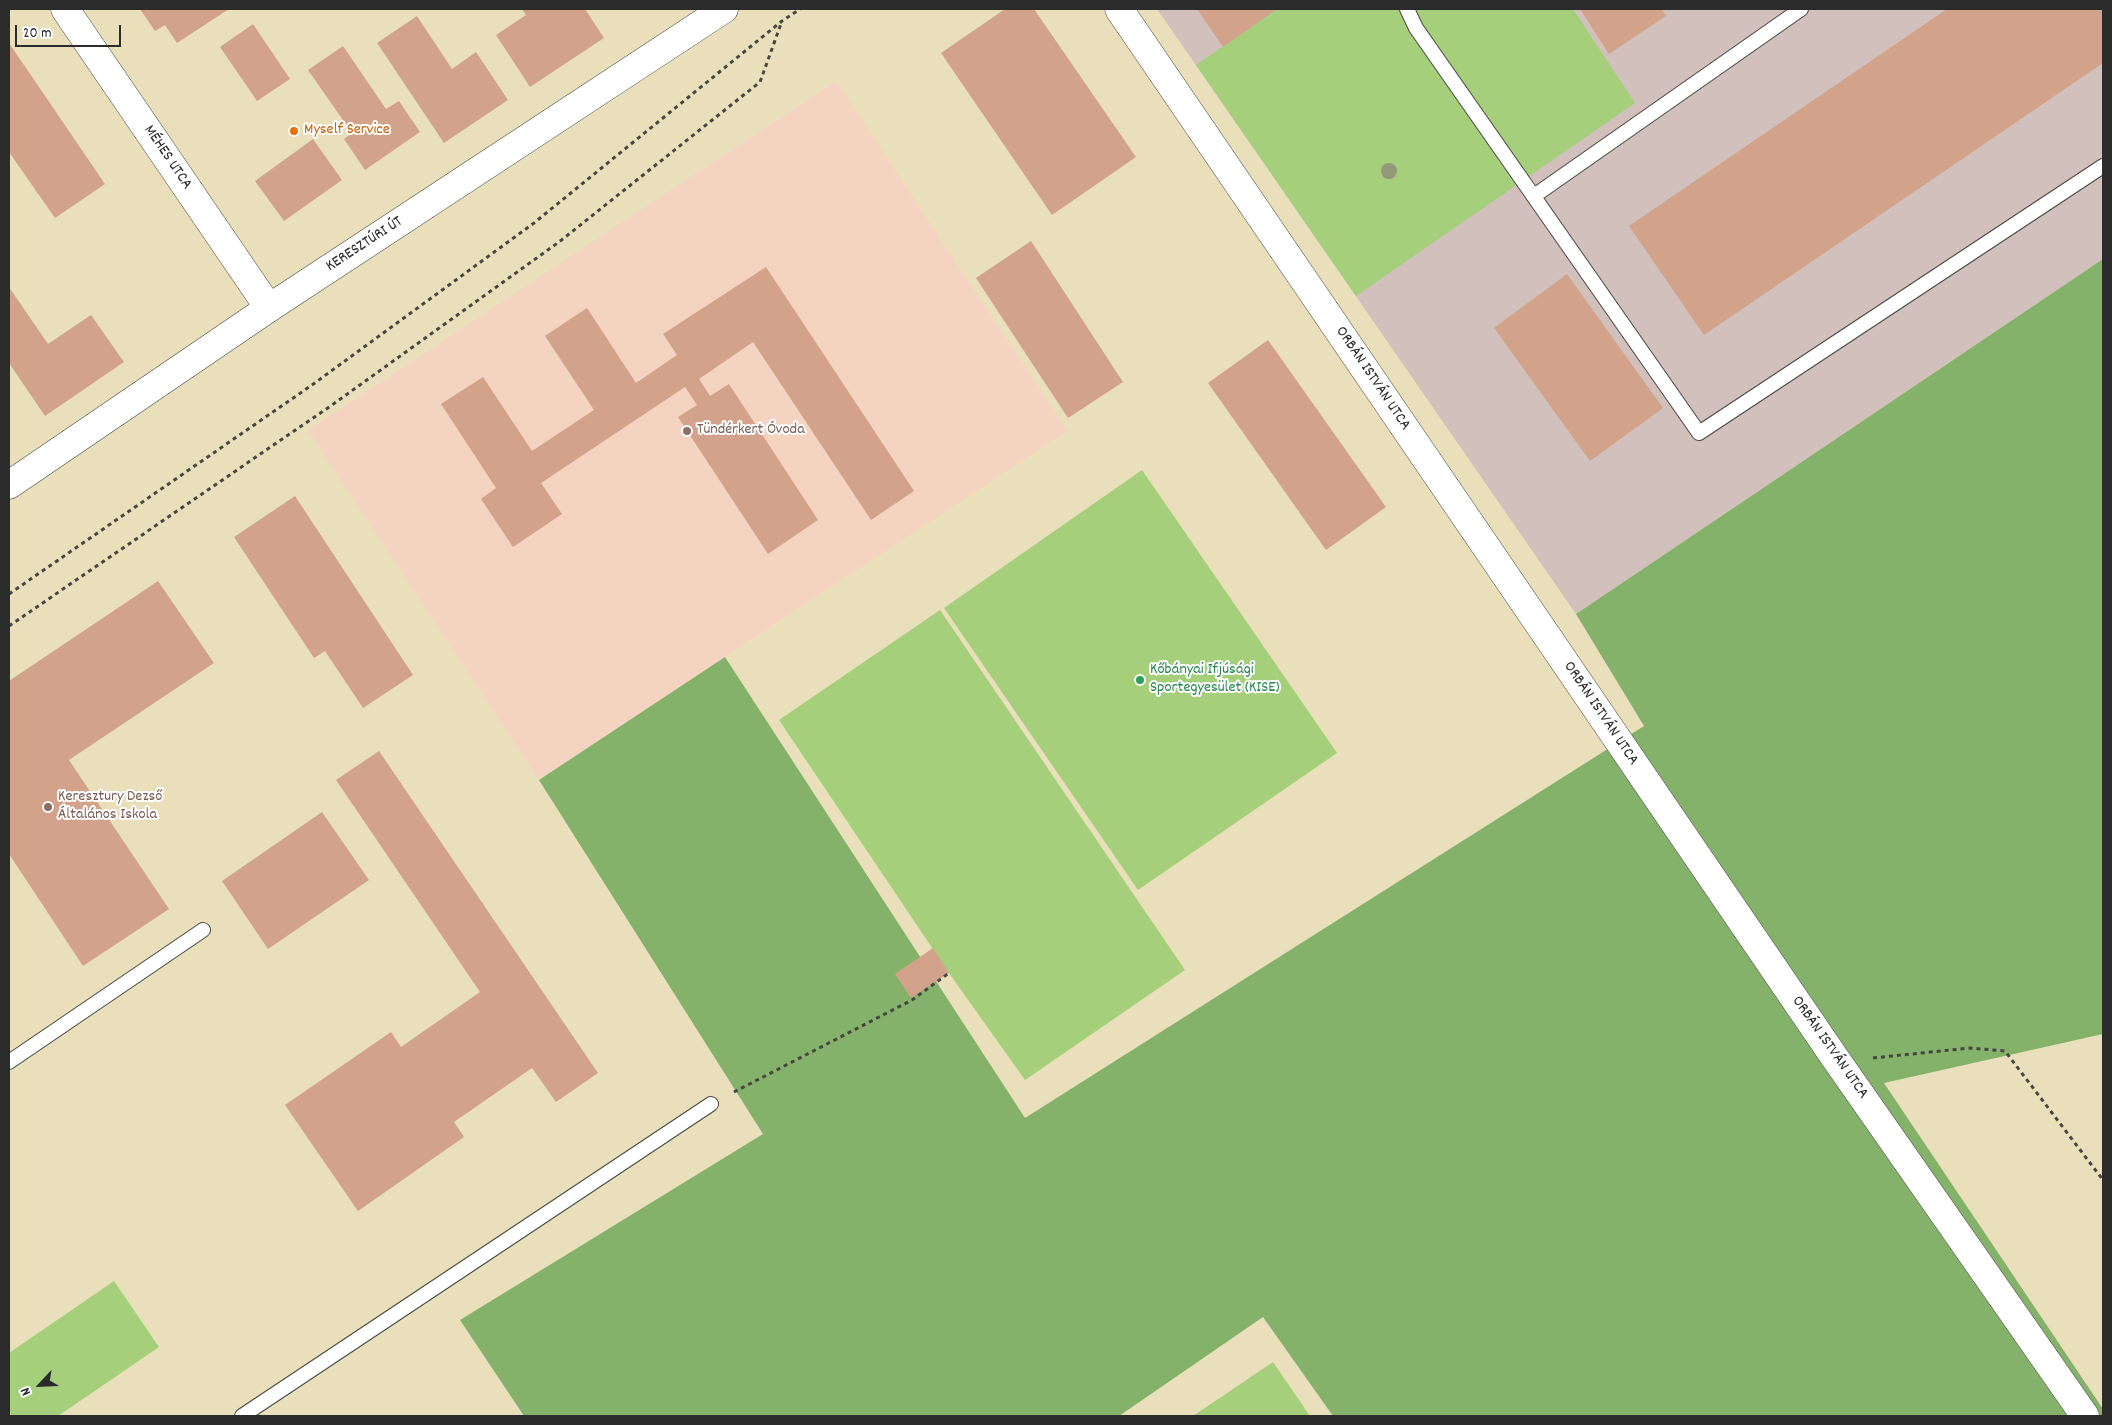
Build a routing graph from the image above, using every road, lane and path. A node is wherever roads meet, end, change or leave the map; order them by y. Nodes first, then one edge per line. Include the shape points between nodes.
1 (65, 9) edge
2 (724, 9) edge
3 (800, 9) edge
4 (1118, 9) edge
5 (1407, 9) edge
6 (1800, 9) edge
7 (782, 21) junction
8 (2103, 166) edge
9 (1534, 196) junction
10 (269, 308) junction
11 (9, 486) edge
12 (9, 594) edge
13 (9, 626) edge
14 (203, 930) dead end
15 (949, 972) dead end
16 (1835, 1058) junction
17 (9, 1062) edge
18 (711, 1104) joint
19 (2103, 1180) edge
20 (242, 1416) edge
21 (2085, 1416) edge

1 - 10 street, MÉHES UTCA
2 - 10 street, KERESZTÚRI ÚT
3 - 7 path
4 - 16 street, ORBÁN ISTVÁN UTCA
5 - 9 lane via 1416,28
6 - 9 lane
7 - 12 path via 534,223 312,385
7 - 13 path via 760,82 559,242 332,405
8 - 9 lane via 1699,434
10 - 11 street, KERESZTÚRI ÚT
14 - 17 lane
15 - 18 path via 912,1000
16 - 19 path via 1970,1048 2005,1051
16 - 21 street, ORBÁN ISTVÁN UTCA
18 - 20 lane

